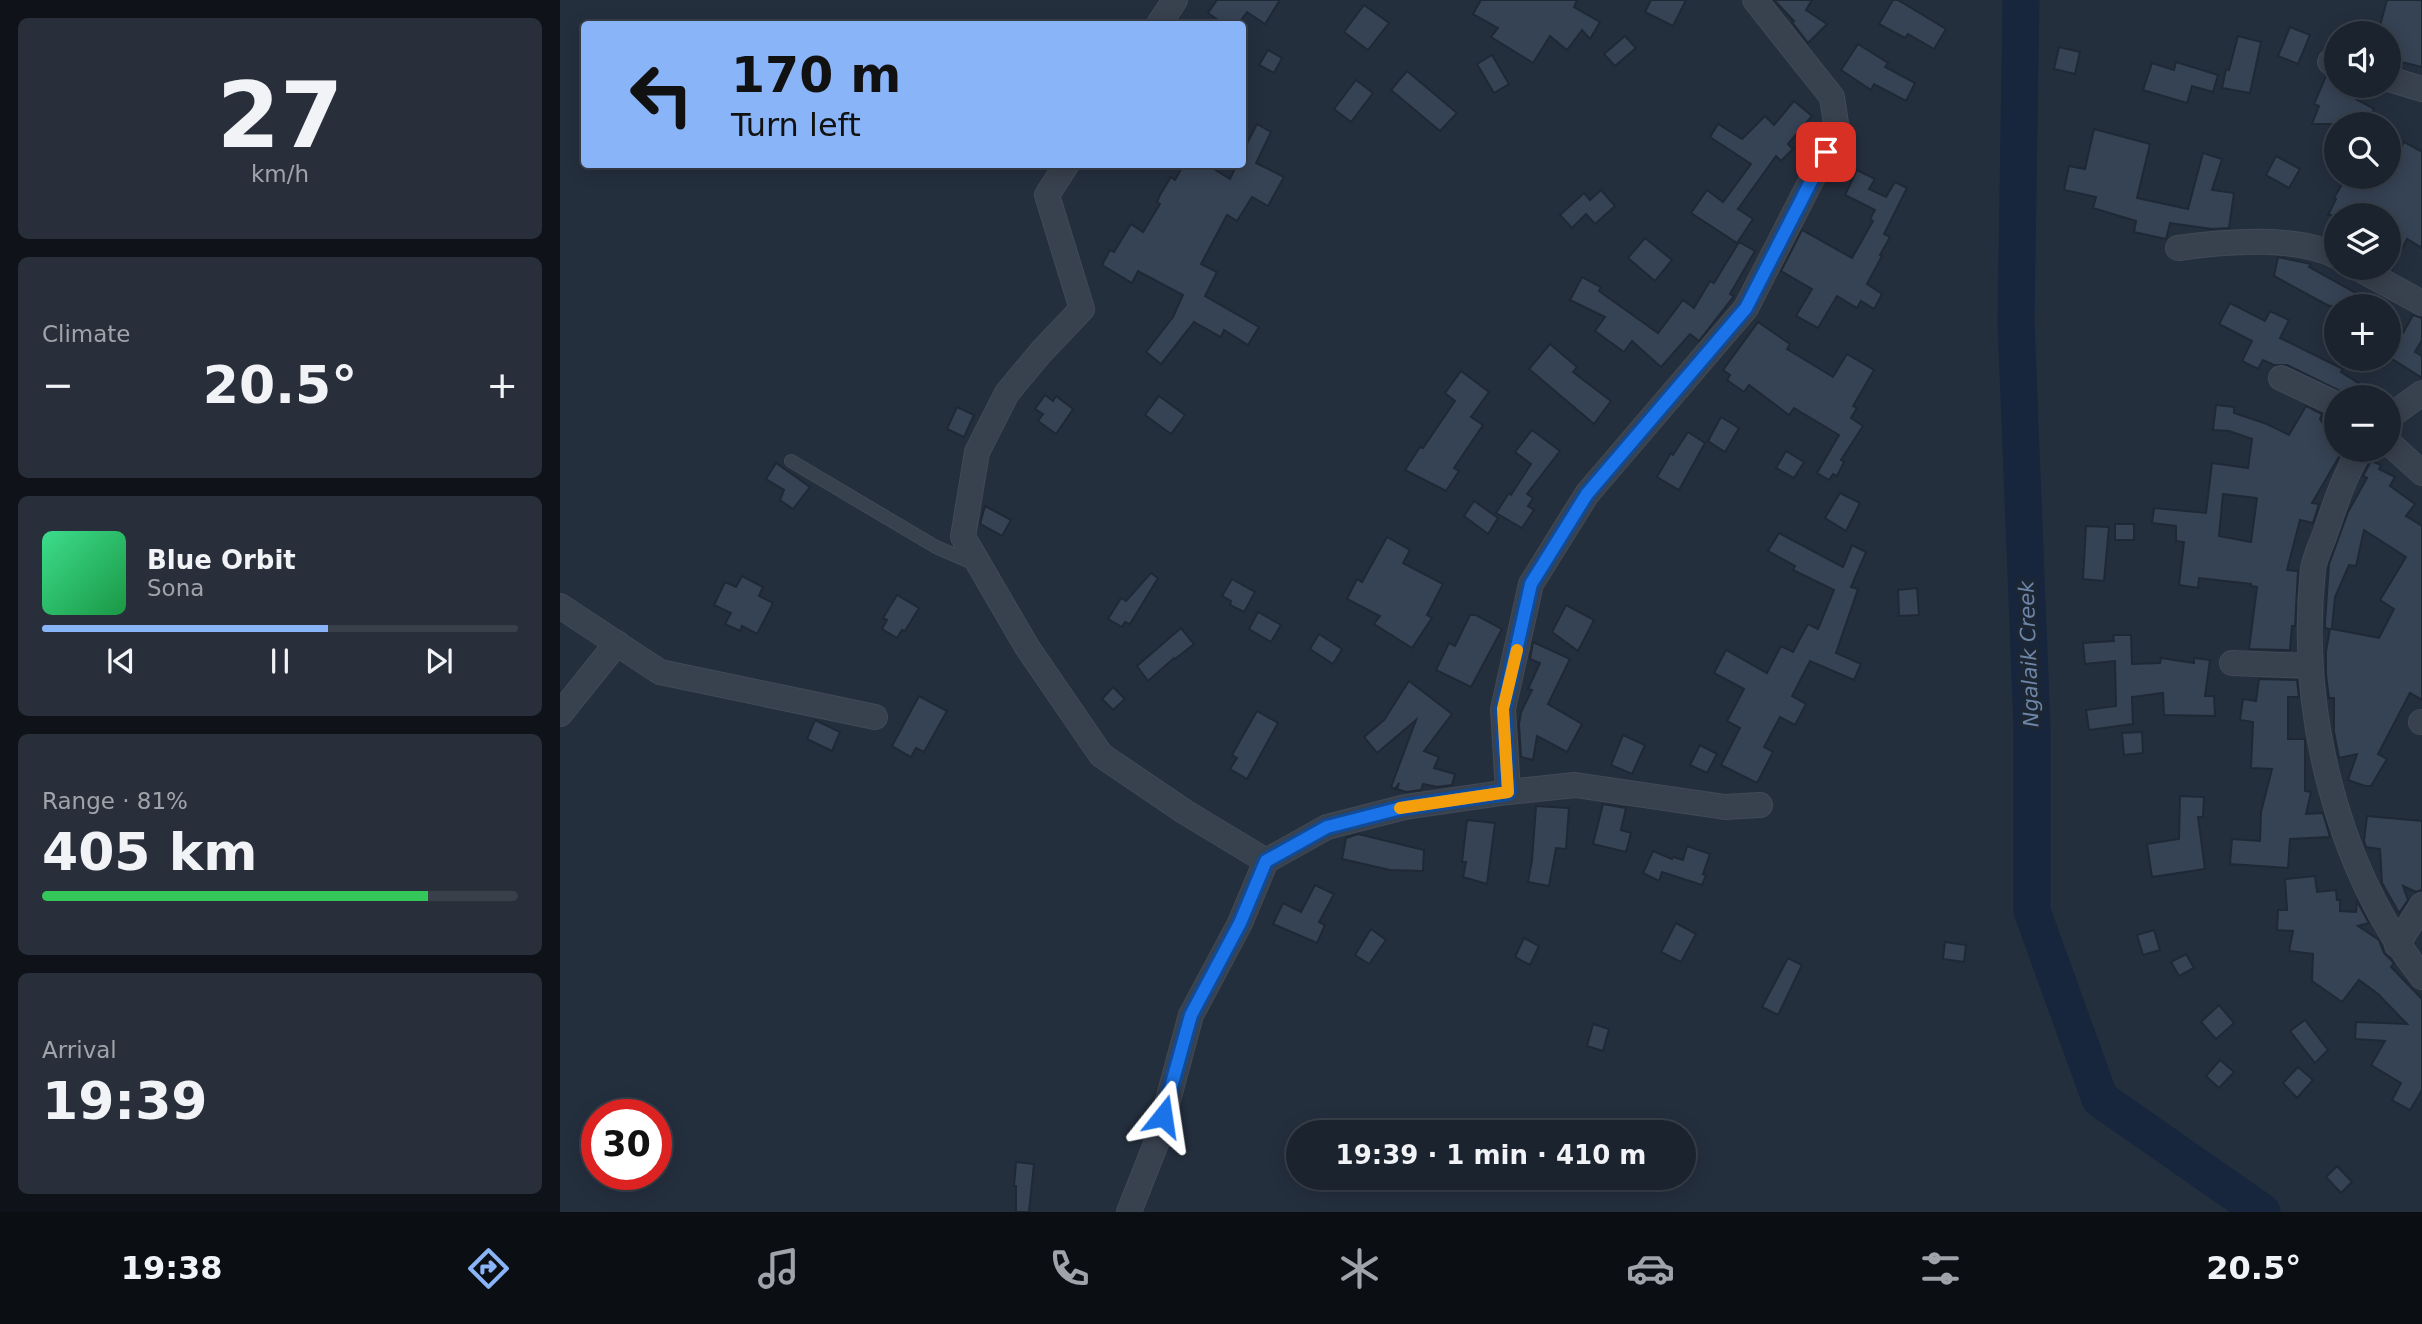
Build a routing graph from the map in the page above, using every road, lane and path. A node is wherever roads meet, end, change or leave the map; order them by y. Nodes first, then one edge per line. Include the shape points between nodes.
1 (1175, 0) edge
2 (1755, 0) edge
3 (1161, 21) edge
4 (2401, 83) edge
5 (2422, 89) edge
6 (1064, 168) edge
7 (2178, 248) dead end
8 (2324, 250) edge
9 (2380, 280) edge
10 (2422, 303) edge
11 (2281, 378) dead end
12 (2422, 393) edge
13 (2324, 398) edge
14 (2401, 408) edge
15 (2401, 454) edge
16 (791, 461) dead end
17 (2353, 462) edge
18 (2422, 473) edge
19 (978, 566) junction
20 (560, 606) edge
21 (617, 643) junction
22 (2232, 663) dead end
23 (2309, 666) junction
24 (560, 714) edge
25 (875, 717) dead end
26 (1508, 792) junction
27 (1760, 805) dead end
28 (1266, 861) junction
29 (2422, 905) edge
30 (2397, 945) junction
31 (2422, 977) edge
32 (1129, 1212) edge

1 - 3 street
2 - 26 street via 1832,97 1837,130 1746,308 1587,494 1531,584 1503,709
4 - 5 street
6 - 19 street via 1047,195 1082,309 1007,393 977,452 962,537
7 - 8 street via 2230,241
9 - 10 street
11 - 13 street
12 - 14 street
15 - 18 street
16 - 19 lane via 936,547
17 - 23 street via 2313,566
19 - 28 street via 1101,755
20 - 21 street
21 - 24 street
21 - 25 street via 660,672
22 - 23 street
23 - 30 street via 2329,784 2349,846
26 - 27 street via 1576,785 1725,807
26 - 28 street via 1405,807 1327,827
28 - 32 street via 1240,923 1191,1015 1157,1141
29 - 30 street
30 - 31 street

